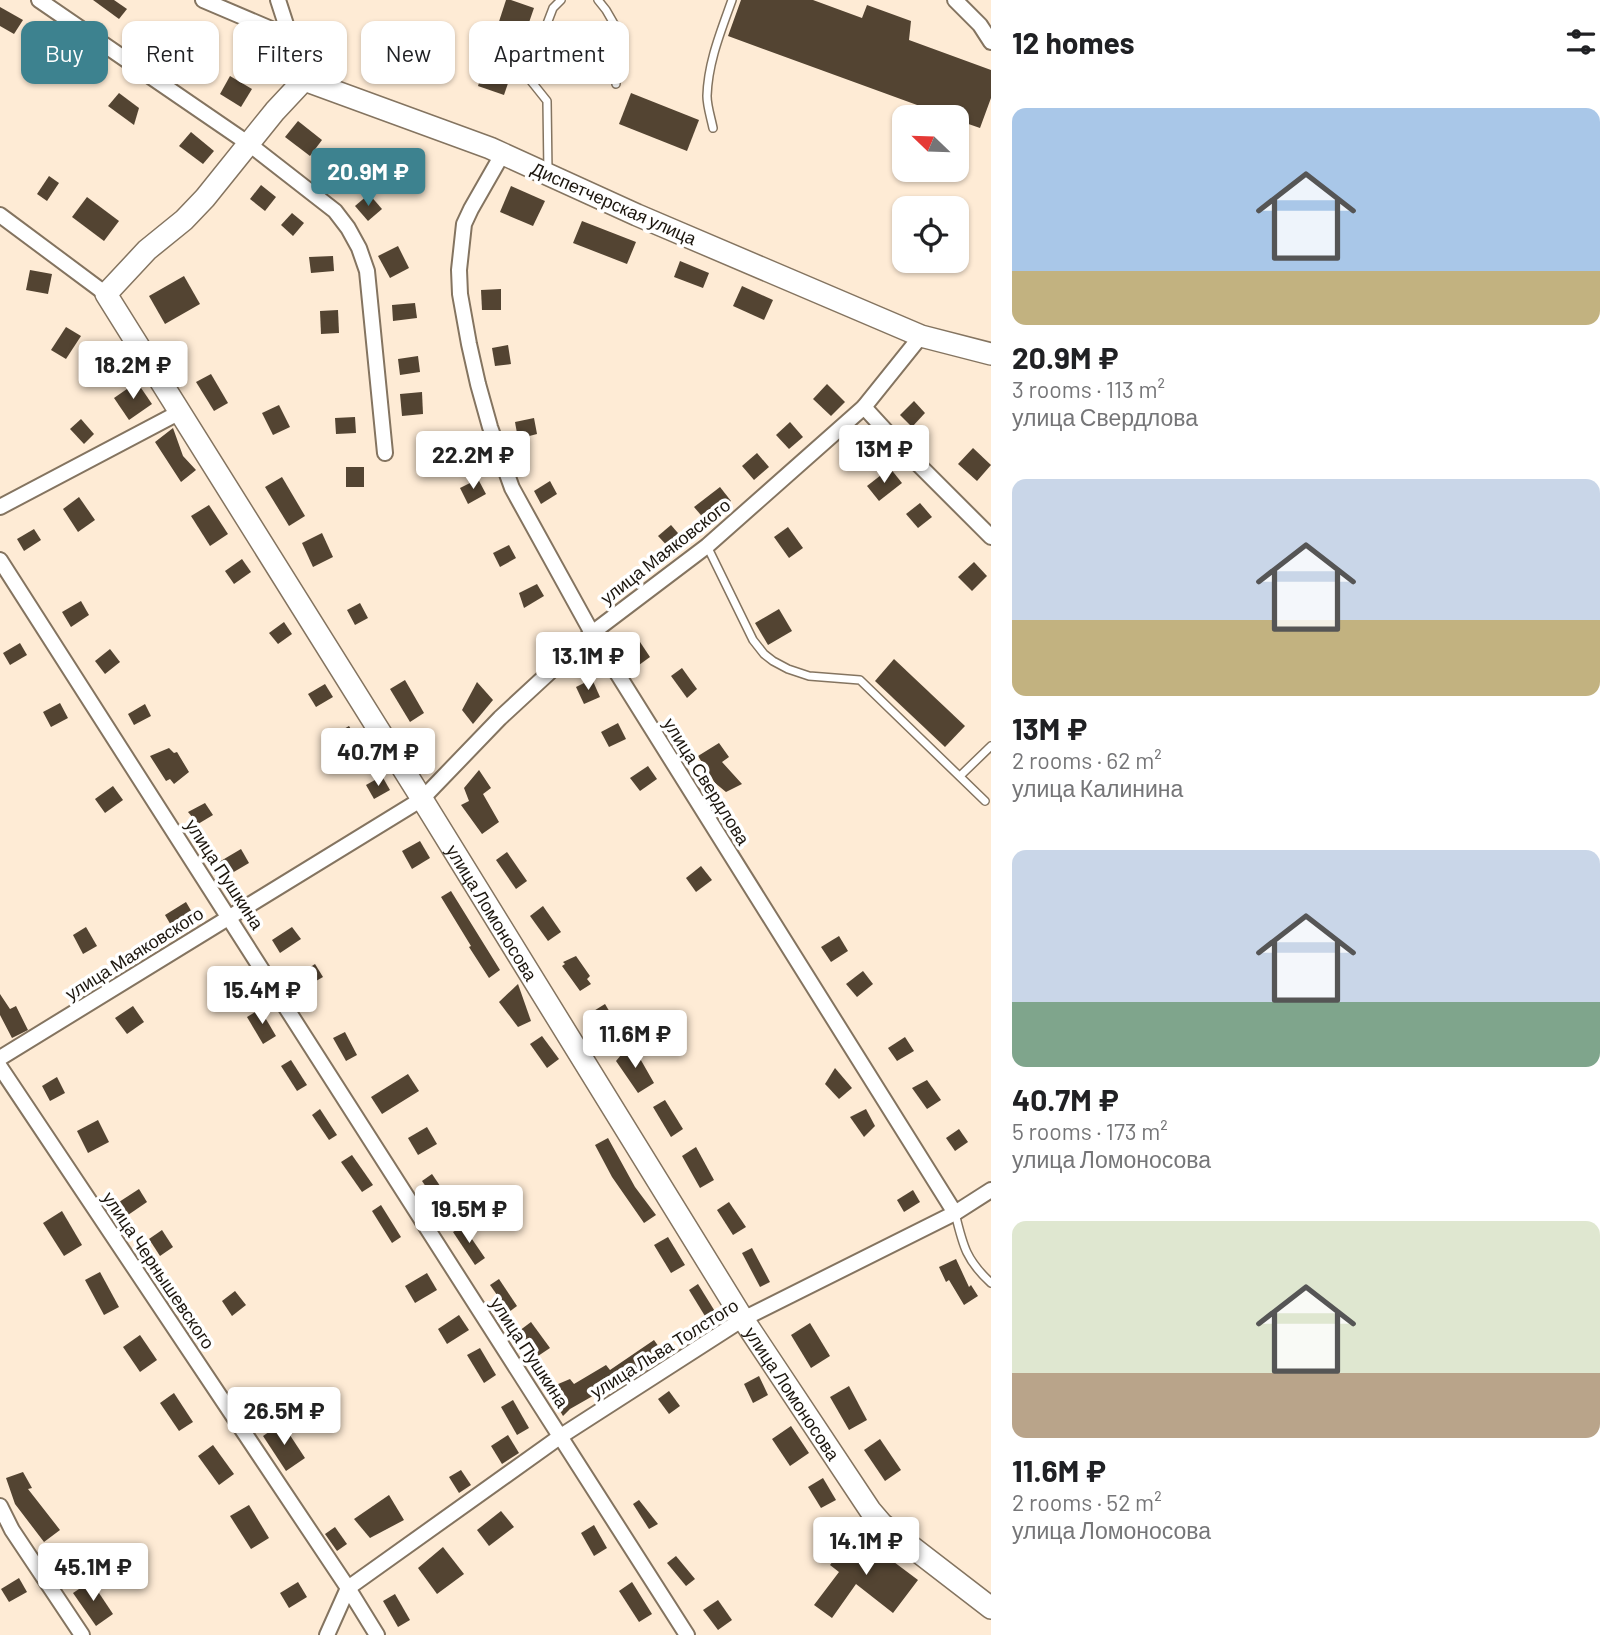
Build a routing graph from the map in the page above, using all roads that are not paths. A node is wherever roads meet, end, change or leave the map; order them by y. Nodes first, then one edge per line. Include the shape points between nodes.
1 (39, 0) edge
2 (203, 0) edge
3 (278, 0) edge
4 (561, 0) edge
5 (598, 0) edge
6 (732, 0) edge
7 (957, 0) edge
8 (252, 21) edge
9 (285, 21) edge
10 (612, 21) edge
11 (991, 42) edge
12 (300, 84) edge
13 (315, 84) edge
14 (713, 128) dead end
15 (249, 144) junction
16 (503, 153) junction
17 (548, 173) junction
18 (0, 215) edge
19 (106, 294) junction
20 (921, 336) junction
21 (991, 354) edge
22 (864, 407) junction
23 (180, 412) junction
24 (384, 453) dead end
25 (0, 507) edge
26 (991, 537) edge
27 (707, 546) junction
28 (0, 560) edge
29 (592, 633) junction
30 (991, 746) edge
31 (960, 776) junction
32 (422, 799) junction
33 (985, 801) dead end
34 (229, 917) junction
35 (0, 1058) edge
36 (0, 1067) edge
37 (991, 1190) edge
38 (955, 1213) junction
39 (991, 1283) edge
40 (743, 1319) junction
41 (561, 1436) junction
42 (0, 1506) edge
43 (348, 1588) junction
44 (991, 1608) edge
45 (82, 1635) edge
46 (327, 1635) edge
47 (377, 1635) edge
48 (687, 1635) edge

1 - 15 street
2 - 8 street
3 - 9 street
4 - 17 lane via 553,8 527,76 547,101
5 - 10 lane
6 - 14 lane via 710,74 707,97
7 - 11 street
12 - 15 street
13 - 16 street, Диспетчерская улица
15 - 19 street via 205,198
15 - 24 street via 335,211 359,248 369,282
16 - 17 street, Диспетчерская улица
16 - 29 street, улица Свердлова via 464,224 460,294 469,344 489,427 512,488
17 - 20 street, Диспетчерская улица
18 - 19 street, улица Ломоносова
19 - 23 street, улица Ломоносова
20 - 21 street, Диспетчерская улица
20 - 22 street, улица Маяковского
22 - 26 street
22 - 27 street, улица Маяковского
23 - 25 street
23 - 32 street, улица Ломоносова
27 - 29 street, улица Маяковского
27 - 31 lane via 764,654 809,676 860,680
28 - 34 street, улица Пушкина
29 - 32 street, улица Маяковского
29 - 38 street, улица Свердлова
30 - 31 lane
31 - 33 lane
32 - 34 street, улица Маяковского
32 - 40 street, улица Ломоносова
34 - 35 street, улица Маяковского
34 - 41 street, улица Пушкина
36 - 43 street, улица Чернышевского
37 - 38 street, улица Льва Толстого
38 - 39 lane, улица Свердлова via 964,1250
38 - 40 street, улица Льва Толстого
40 - 41 street, улица Льва Толстого
40 - 44 street, улица Ломоносова via 882,1524
41 - 43 street, улица Льва Толстого
41 - 48 street, улица Пушкина
42 - 45 street
43 - 46 street
43 - 47 street, улица Чернышевского

